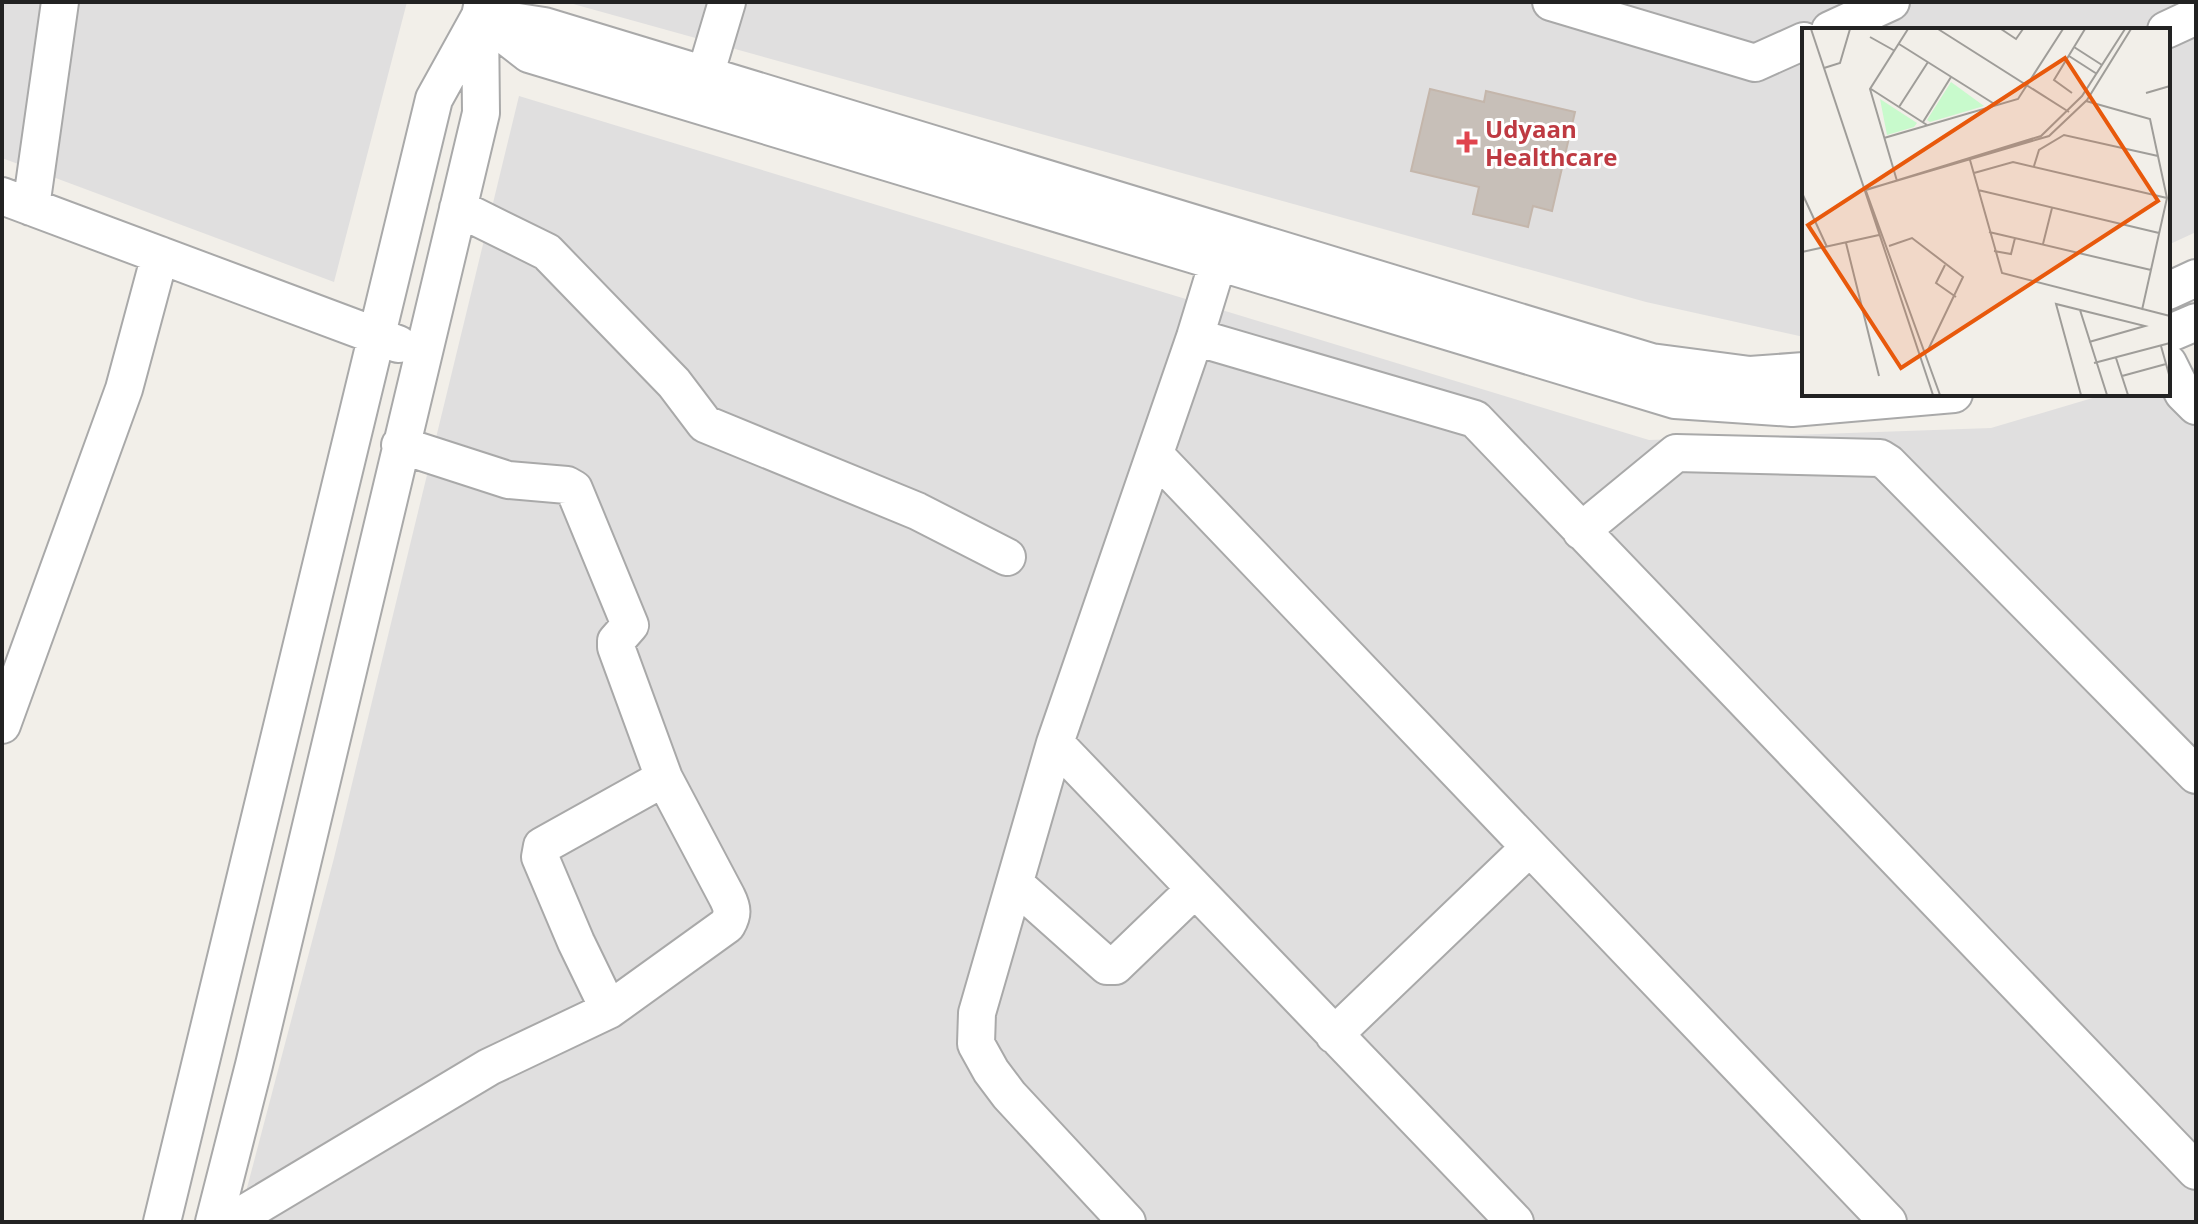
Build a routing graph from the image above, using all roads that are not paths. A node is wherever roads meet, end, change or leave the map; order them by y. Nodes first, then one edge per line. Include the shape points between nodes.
1 (60, 2) edge
2 (727, 2) edge
3 (1551, 2) edge
4 (1891, 2) edge
5 (1590, 8) edge
6 (481, 9) edge
7 (2196, 16) edge
8 (1850, 20) edge
9 (2170, 28) edge
10 (1802, 42) edge
11 (700, 90) junction
12 (17, 202) edge
13 (458, 208) junction
14 (1222, 248) junction
15 (160, 255) junction
16 (2196, 278) edge
17 (2170, 290) edge
18 (2196, 322) edge
19 (2170, 333) edge
20 (377, 336) junction
21 (1195, 337) junction
22 (422, 353) junction
23 (2170, 367) edge
24 (1802, 371) edge
25 (1931, 396) edge
26 (2196, 406) edge
27 (400, 445) junction
28 (1155, 455) junction
29 (1581, 531) junction
30 (1007, 557) dead end
31 (2, 725) edge
32 (1055, 743) junction
33 (2196, 775) edge
34 (664, 778) junction
35 (1529, 848) junction
36 (1015, 884) junction
37 (1194, 890) junction
38 (609, 1010) junction
39 (1334, 1035) junction
40 (2196, 1171) edge
41 (162, 1222) edge
42 (214, 1222) edge
43 (230, 1222) edge
44 (1127, 1222) edge
45 (1515, 1222) edge
46 (1888, 1222) edge

1 - 12 street
2 - 11 street
3 - 5 street
4 - 8 street
5 - 10 street via 1755,63
6 - 11 street via 544,26
6 - 13 street via 481,113
6 - 20 street via 434,99
7 - 9 street
11 - 14 street
12 - 15 street
13 - 22 street
13 - 30 street via 547,252 674,383 705,424 917,511
14 - 21 street
14 - 24 street via 1651,362 1750,375
14 - 25 street via 1675,400 1792,408
15 - 20 street
15 - 31 street via 124,389
16 - 17 street
18 - 19 street
20 - 22 street
20 - 41 street
21 - 28 street
21 - 29 street via 1475,419
22 - 27 street
23 - 26 street
27 - 34 street via 508,480 574,489 630,625 616,647
27 - 42 street
28 - 32 street
28 - 35 street
29 - 33 street via 1676,453 1880,458
29 - 40 street
32 - 36 street
32 - 37 street
34 - 38 street via 733,908 731,917
34 - 38 street via 542,846 540,857
35 - 39 street
35 - 46 street
36 - 37 street via 1107,966 1115,966
36 - 44 street via 977,1013 976,1044 1009,1095
37 - 39 street
38 - 43 street via 489,1067
39 - 45 street

